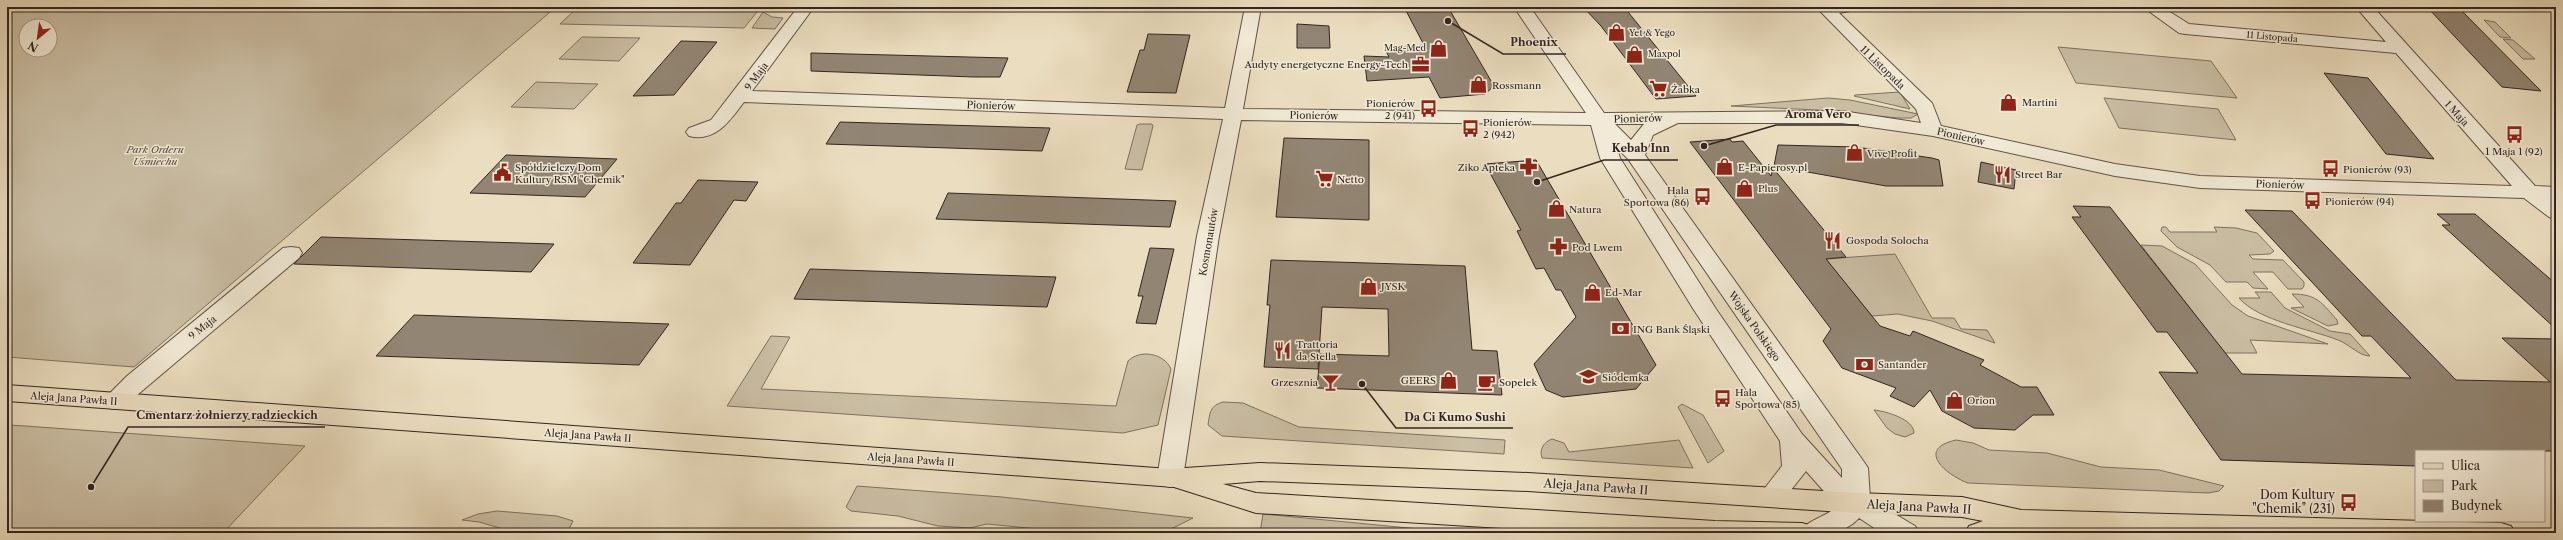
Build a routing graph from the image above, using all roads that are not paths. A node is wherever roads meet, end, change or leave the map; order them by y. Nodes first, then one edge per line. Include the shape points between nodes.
1 (806, 7) edge
2 (1252, 7) edge
3 (1522, 7) edge
4 (1849, 7) edge
5 (2151, 7) edge
6 (2364, 7) edge
7 (1825, 8) edge
8 (2399, 48) junction
9 (741, 96) junction
10 (1234, 114) junction
11 (1681, 117) junction
12 (1599, 120) junction
13 (1933, 130) junction
14 (696, 132) dead end
15 (1635, 155) junction
16 (2530, 193) junction
17 (2556, 193) edge
18 (2556, 213) edge
19 (291, 253) dead end
20 (7, 392) edge
21 (114, 400) junction
22 (1792, 440) junction
23 (1170, 478) junction
24 (1771, 498) junction
25 (1857, 503) junction
26 (2021, 520) junction
27 (1802, 533) edge
28 (1813, 533) edge
29 (1905, 533) edge
30 (1980, 533) edge
31 (2500, 533) edge

1 - 9 street, 9 Maja
2 - 10 street, Kosmonautów
3 - 12 street, Wojska Polskiego
4 - 7 street, 11 Listopada
5 - 8 street, 11 Listopada via 2185,29
6 - 8 street, 1 Maja
7 - 13 street, 11 Listopada via 1925,107
8 - 16 street, 1 Maja
9 - 10 street, Pionierów
9 - 14 street, 9 Maja via 718,124
10 - 12 street, Pionierów
10 - 23 street, Kosmonautów via 1208,236
11 - 12 street, Pionierów
11 - 13 street, Pionierów via 1842,117
11 - 15 street via 1647,129 1641,137
12 - 15 street, Wojska Polskiego
12 - 22 street, Wojska Polskiego via 1610,158 1705,310
13 - 16 street, Pionierów via 2115,170 2200,182
15 - 25 street, Wojska Polskiego via 1855,468
16 - 17 street, Pionierów
16 - 18 street, 1 Maja
19 - 21 street, 9 Maja via 233,303 149,368
20 - 21 main road, Aleja Jana Pawła II
21 - 23 main road, Aleja Jana Pawła II
22 - 24 street, Wojska Polskiego via 1796,468
22 - 25 street, Wojska Polskiego via 1833,486
23 - 24 main road, Aleja Jana Pawła II via 1260,472 1528,482
23 - 27 main road, Aleja Jana Pawła II via 1256,503 1707,530
24 - 25 main road, Aleja Jana Pawła II
25 - 26 main road, Aleja Jana Pawła II via 1962,507
25 - 28 street via 1842,519
25 - 29 street, Wojska Polskiego
26 - 30 main road, Aleja Jana Pawła II
26 - 31 main road, Aleja Jana Pawła II

